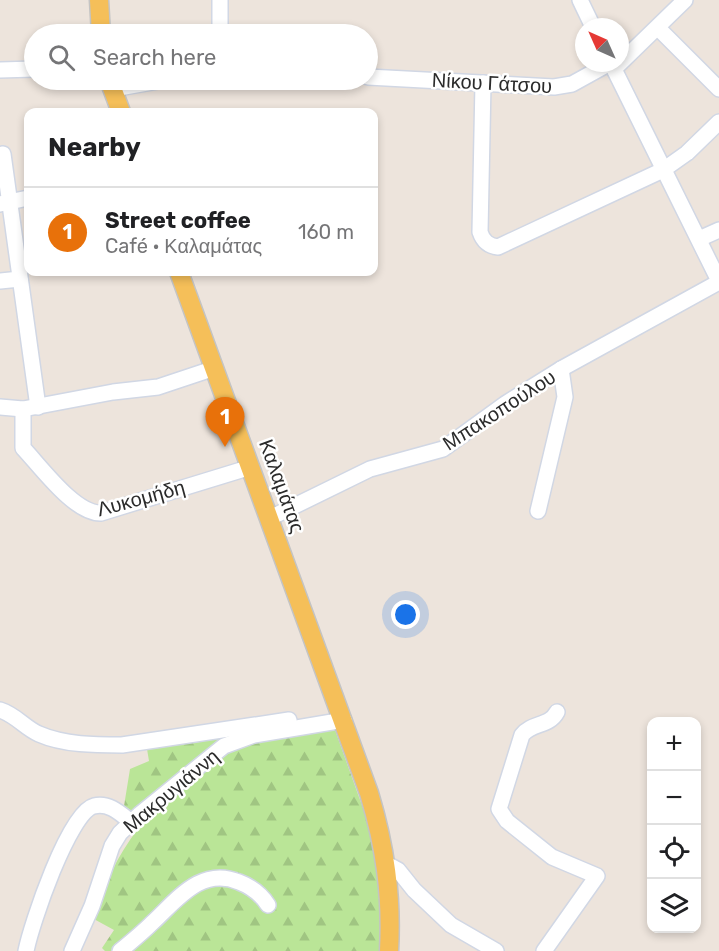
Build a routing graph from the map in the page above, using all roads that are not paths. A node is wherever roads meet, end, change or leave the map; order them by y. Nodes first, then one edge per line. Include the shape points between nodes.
1 (99, 0) edge
2 (220, 0) edge
3 (580, 0) edge
4 (685, 0) edge
5 (589, 18) edge
6 (100, 24) edge
7 (220, 24) edge
8 (658, 28) junction
9 (629, 51) edge
10 (24, 69) edge
11 (0, 70) edge
12 (596, 72) edge
13 (615, 72) edge
14 (378, 78) edge
15 (483, 83) junction
16 (719, 89) edge
17 (113, 90) edge
18 (120, 108) edge
19 (719, 122) edge
20 (3, 154) dead end
21 (663, 170) junction
22 (24, 199) edge
23 (5, 203) edge
24 (719, 230) edge
25 (699, 239) junction
26 (180, 276) edge
27 (20, 279) junction
28 (0, 281) edge
29 (719, 282) edge
30 (215, 368) junction
31 (561, 369) junction
32 (0, 407) edge
33 (30, 408) junction
34 (251, 467) junction
35 (538, 511) dead end
36 (270, 518) junction
37 (0, 710) edge
38 (558, 712) dead end
39 (342, 716) junction
40 (131, 822) junction
41 (387, 864) junction
42 (268, 905) dead end
43 (26, 951) edge
44 (72, 951) edge
45 (120, 951) edge
46 (389, 951) edge
47 (496, 951) edge
48 (544, 951) edge

1 - 6 main road
2 - 7 street
3 - 5 street
4 - 8 street, Νίκου Γάτσου
8 - 9 street, Νίκου Γάτσου
8 - 16 street
10 - 11 street
12 - 15 street, Νίκου Γάτσου via 561,87
13 - 21 street
14 - 15 street, Νίκου Γάτσου
15 - 21 street via 480,232 492,246 498,247
17 - 18 main road
19 - 21 street
20 - 23 street
21 - 25 street
22 - 23 street
23 - 27 street
24 - 25 street
25 - 29 street
26 - 30 main road, Καλαμάτας
27 - 28 street
27 - 33 street
29 - 31 street, Μπακοπούλου
30 - 33 street via 158,387
30 - 34 main road, Καλαμάτας
31 - 35 street via 565,397
31 - 36 street, Μπακοπούλου via 443,449 370,469
32 - 33 street
33 - 34 street, Λυκομήδη via 23,448 88,512 101,513
34 - 36 main road, Καλαμάτας
36 - 39 main road, Καλαμάτας
37 - 39 street via 50,738 122,745
38 - 48 street via 549,722 530,727 522,735 499,809 507,821 552,857 597,876
39 - 40 street, Μακρυγιάννη via 254,735 224,746
39 - 41 main road, Καλαμάτας via 376,817
40 - 43 street via 106,806 95,806 80,817 67,837 33,920
40 - 44 street, Μακρυγιάννη via 112,846
41 - 46 main road, Καλαμάτας
41 - 47 street via 399,870 451,925
42 - 45 street via 243,884 225,878 208,880 181,894

